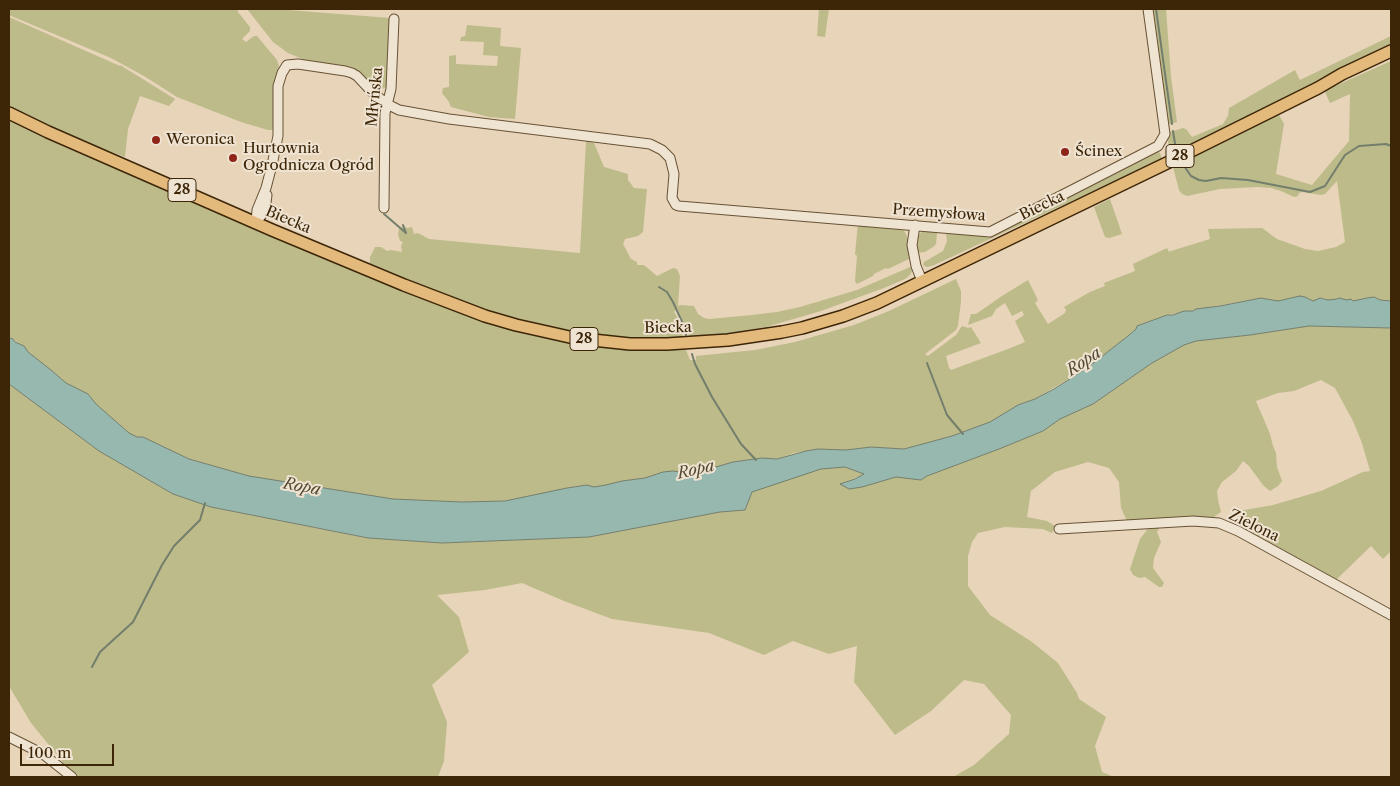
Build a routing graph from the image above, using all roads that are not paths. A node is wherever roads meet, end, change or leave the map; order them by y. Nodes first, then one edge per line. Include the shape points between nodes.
1 (1148, 9) edge
2 (394, 20) dead end
3 (1391, 51) edge
4 (1391, 57) edge
5 (1318, 88) junction
6 (387, 104) junction
7 (9, 113) edge
8 (384, 208) dead end
9 (256, 222) junction
10 (915, 225) junction
11 (922, 281) junction
12 (1059, 529) dead end
13 (1391, 615) edge
14 (9, 737) edge
15 (72, 777) edge

1 - 10 street, Przemysłowa via 1165,134 1158,146 990,232
2 - 6 street, Młyńska via 391,89
3 - 5 main road, Biecka / 28
4 - 5 main road, Biecka / 28
5 - 11 main road, Biecka / 28
6 - 8 street, Młyńska
6 - 9 street via 352,73 287,65 278,86 278,136
6 - 10 street, Przemysłowa via 399,110 449,119 650,144 670,158 674,174 672,198 679,206
7 - 9 main road, Biecka / 28
9 - 11 main road, Biecka / 28 via 485,316 574,338 630,344 728,340 789,330 843,316
10 - 11 street via 912,245
12 - 13 street, Zielona via 1193,521 1219,523
14 - 15 street via 43,754

